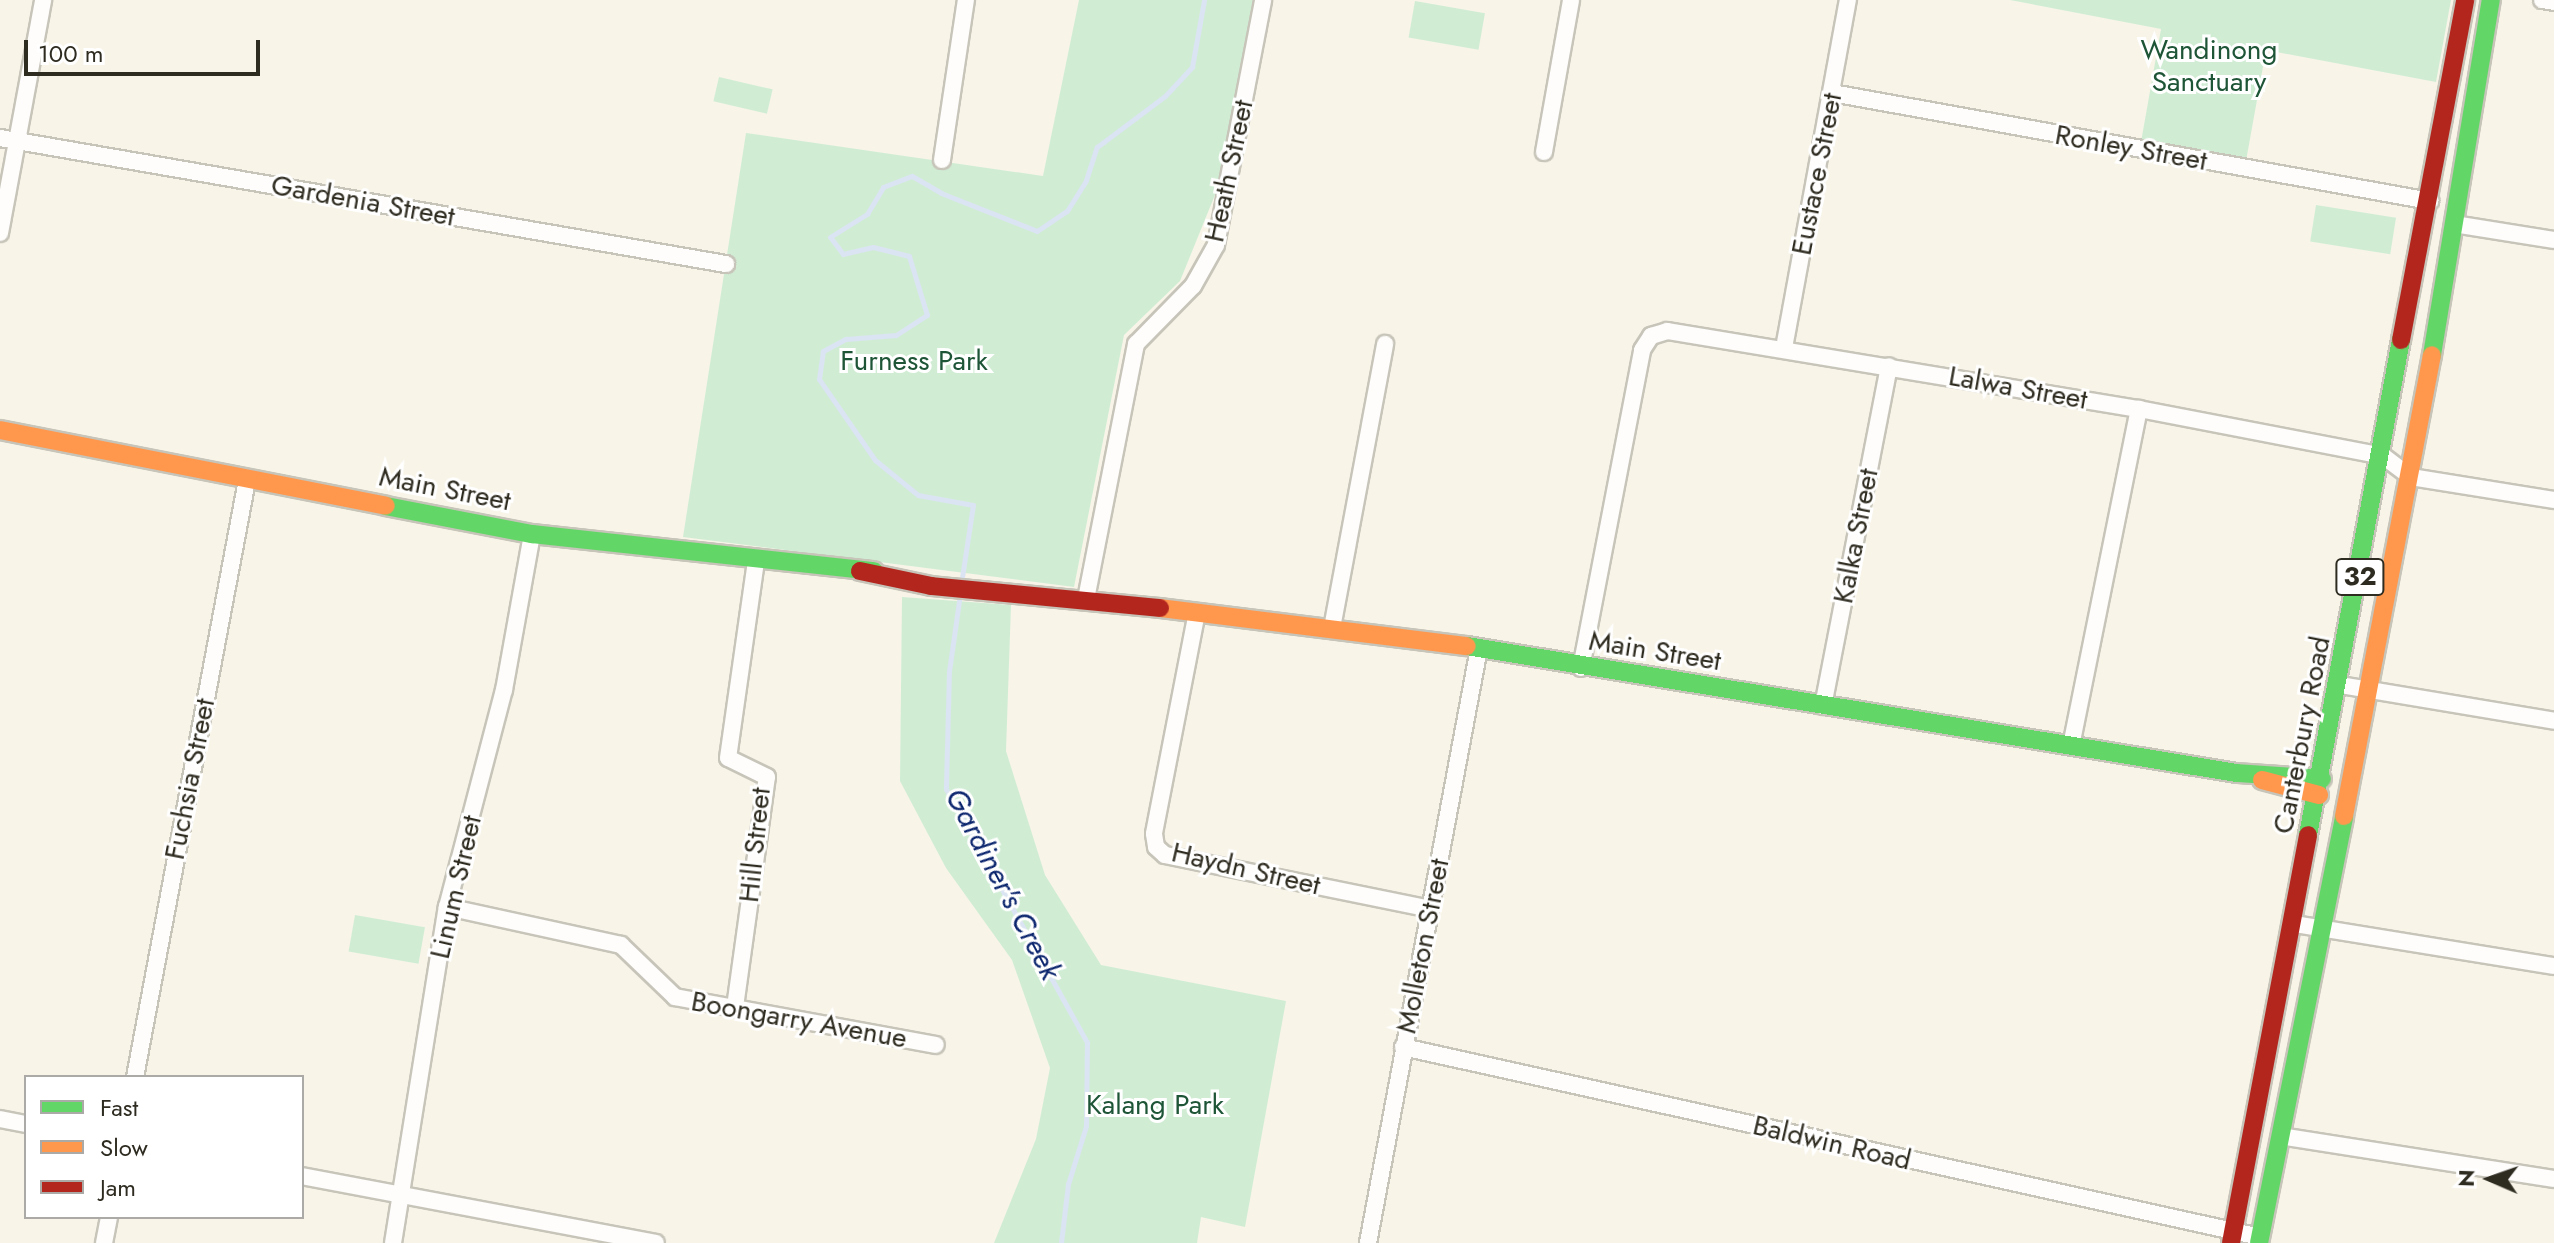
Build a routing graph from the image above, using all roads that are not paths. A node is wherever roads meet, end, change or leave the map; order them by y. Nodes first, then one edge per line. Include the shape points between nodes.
1 (43, 0) edge
2 (966, 0) edge
3 (1263, 0) edge
4 (1571, 0) edge
5 (1848, 0) edge
6 (2465, 0) edge
7 (2491, 0) edge
8 (2542, 0) edge
9 (2554, 2) edge
10 (1832, 93) junction
11 (8, 139) edge
12 (1544, 152) dead end
13 (942, 160) dead end
14 (2430, 201) junction
15 (2455, 214) junction
16 (0, 233) edge
17 (2554, 240) edge
18 (726, 264) dead end
19 (1385, 344) dead end
20 (1784, 348) junction
21 (1889, 366) junction
22 (2139, 409) junction
23 (0, 430) edge
24 (0, 438) edge
25 (22, 438) junction
26 (2383, 456) junction
27 (2411, 477) junction
28 (247, 480) junction
29 (2554, 500) edge
30 (532, 534) junction
31 (756, 561) junction
32 (1086, 599) junction
33 (1197, 612) junction
34 (1332, 628) junction
35 (1479, 648) junction
36 (1581, 668) junction
37 (2340, 685) junction
38 (2368, 689) junction
39 (1823, 706) junction
40 (2554, 721) edge
41 (2071, 746) junction
42 (2320, 787) junction
43 (2348, 791) junction
44 (447, 907) junction
45 (1430, 909) junction
46 (2294, 924) junction
47 (2321, 929) junction
48 (2554, 966) edge
49 (735, 1007) junction
50 (936, 1045) dead end
51 (1403, 1047) junction
52 (135, 1075) edge
53 (0, 1119) edge
54 (24, 1124) edge
55 (2280, 1136) junction
56 (304, 1176) edge
57 (2554, 1179) edge
58 (402, 1195) junction
59 (109, 1219) edge
60 (2232, 1237) edge
61 (2260, 1240) edge
62 (104, 1243) edge
63 (393, 1243) edge
64 (656, 1243) edge
65 (1368, 1243) edge

1 - 11 street
2 - 13 street
3 - 32 street, Heath Street via 1216,245 1193,286 1136,344
4 - 12 street
5 - 10 street, Eustace Street
6 - 14 main road, Canterbury Road / 32
7 - 15 main road, Canterbury Road / 32
8 - 9 street
10 - 14 street, Ronley Street
10 - 20 street, Eustace Street
11 - 16 street
11 - 18 street, Gardenia Street
14 - 15 main road
14 - 26 main road, Canterbury Road / 32
15 - 17 street
15 - 27 main road, Canterbury Road / 32
19 - 34 street
20 - 21 street, Lalwa Street
20 - 36 street, Lalwa Street via 1667,331 1651,336 1642,350
21 - 22 street, Lalwa Street
21 - 39 street, Kalka Street
22 - 26 street, Lalwa Street
22 - 41 street
23 - 25 main road, Main Street
24 - 25 main road, Main Street
25 - 28 main road, Main Street
26 - 27 street
26 - 37 main road, Canterbury Road / 32
27 - 29 street
27 - 38 main road, Canterbury Road / 32
28 - 30 main road, Main Street
28 - 52 street, Fuchsia Street
30 - 31 main road, Main Street
30 - 44 street, Linum Street via 504,690
31 - 32 main road, Main Street
31 - 49 street, Hill Street via 728,758 767,777
32 - 33 main road, Main Street
33 - 34 main road, Main Street
33 - 45 street, Haydn Street via 1154,834 1156,847 1165,855
34 - 35 main road, Main Street
35 - 36 main road, Main Street
35 - 45 street, Molleton Street
36 - 39 main road, Main Street
37 - 38 street
37 - 42 main road, Canterbury Road / 32
38 - 40 street
38 - 43 main road, Canterbury Road / 32
39 - 41 main road, Main Street
41 - 42 main road, Main Street
42 - 43 main road
42 - 46 main road, Canterbury Road / 32
43 - 47 main road, Canterbury Road / 32
44 - 49 street, Boongarry Avenue via 621,945 675,997
44 - 58 street, Linum Street
45 - 51 street, Molleton Street
46 - 47 street
46 - 60 main road, Canterbury Road / 32
47 - 48 street
47 - 55 main road, Canterbury Road / 32
49 - 50 street, Boongarry Avenue
51 - 60 street, Baldwin Road
51 - 65 street, Molleton Street
53 - 54 street
55 - 57 street
55 - 61 main road, Canterbury Road / 32
56 - 58 street
58 - 63 street, Linum Street
58 - 64 street
59 - 62 street
60 - 61 street, Baldwin Road

